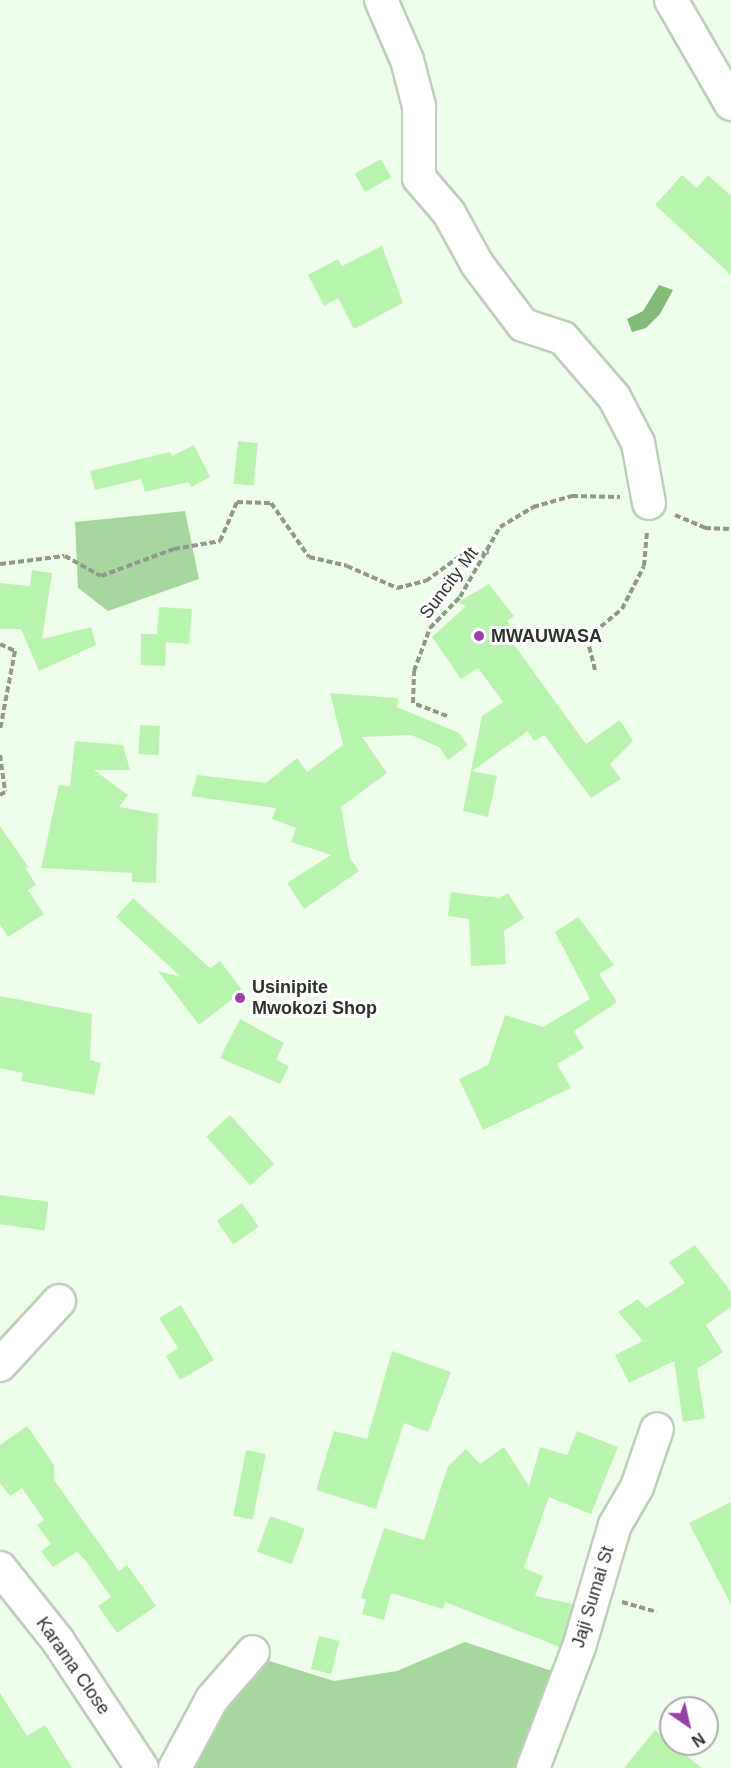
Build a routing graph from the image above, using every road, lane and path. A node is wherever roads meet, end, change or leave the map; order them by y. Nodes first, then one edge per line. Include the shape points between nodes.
1 (381, 0) edge
2 (671, 0) edge
3 (731, 104) edge
4 (649, 503) junction
5 (731, 529) edge
6 (489, 552) junction
7 (0, 564) edge
8 (0, 644) edge
9 (595, 670) dead end
10 (447, 716) dead end
11 (0, 730) edge
12 (0, 755) edge
13 (0, 795) edge
14 (58, 1301) dead end
15 (0, 1365) edge
16 (657, 1429) dead end
17 (0, 1568) edge
18 (595, 1594) junction
19 (657, 1612) dead end
20 (253, 1652) dead end
21 (142, 1768) edge
22 (175, 1768) edge
23 (533, 1768) edge

1 - 4 street via 407,60 419,106 419,178 449,213 477,264 523,325 563,338 614,397 638,442
2 - 3 street
4 - 5 path, Suncity Mt via 705,528
4 - 6 path, Suncity Mt via 573,496 533,507 500,528
4 - 9 path via 644,566 622,609 587,638
6 - 7 path via 460,556 426,581 397,588 347,566 309,557 271,503 237,502 220,541 174,549 101,576 65,556
6 - 10 path, Suncity Mt via 430,628 414,671 413,703
8 - 11 path via 15,651
12 - 13 path via 5,792
14 - 15 street
16 - 18 street, Jaji Sumai St via 637,1487 615,1525
17 - 21 street, Karama Close via 58,1641
18 - 19 path
18 - 23 street, Jaji Sumai St
20 - 22 street via 212,1699

